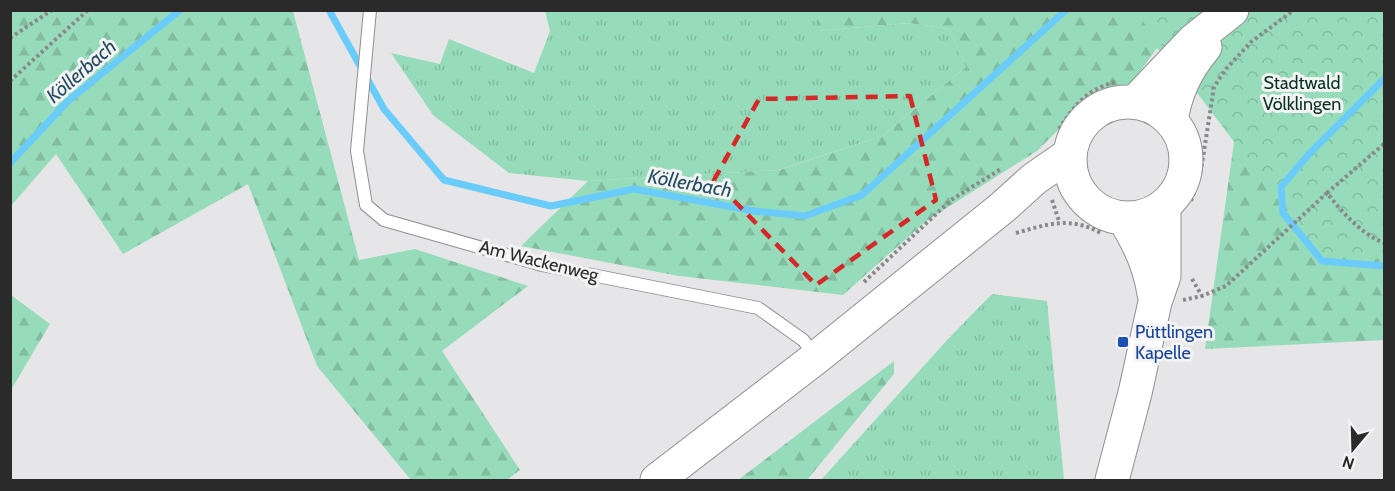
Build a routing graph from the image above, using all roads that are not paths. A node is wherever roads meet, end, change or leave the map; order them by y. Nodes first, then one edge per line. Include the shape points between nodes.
1 (370, 10) edge
2 (1232, 10) edge
3 (1238, 10) edge
4 (1135, 102) junction
5 (1171, 121) junction
6 (1070, 154) junction
7 (1083, 197) junction
8 (1176, 206) junction
9 (1003, 207) junction
10 (1124, 219) junction
11 (1155, 302) junction
12 (817, 357) junction
13 (657, 480) edge
14 (1112, 480) edge

1 - 12 lane, Am Wackenweg via 357,151 366,205 384,220 542,265 758,308 803,340
2 - 4 main road via 1192,41
3 - 5 main road via 1189,68
4 - 5 main road via 1155,109
4 - 6 main road via 1116,103 1091,114 1074,137
5 - 8 main road via 1185,146 1186,171
6 - 7 main road via 1075,184
6 - 9 main road
7 - 9 main road via 1028,198
7 - 10 main road via 1100,212
8 - 10 main road
8 - 11 main road via 1164,276
9 - 12 main road
10 - 11 main road via 1148,267
11 - 14 main road
12 - 13 main road

